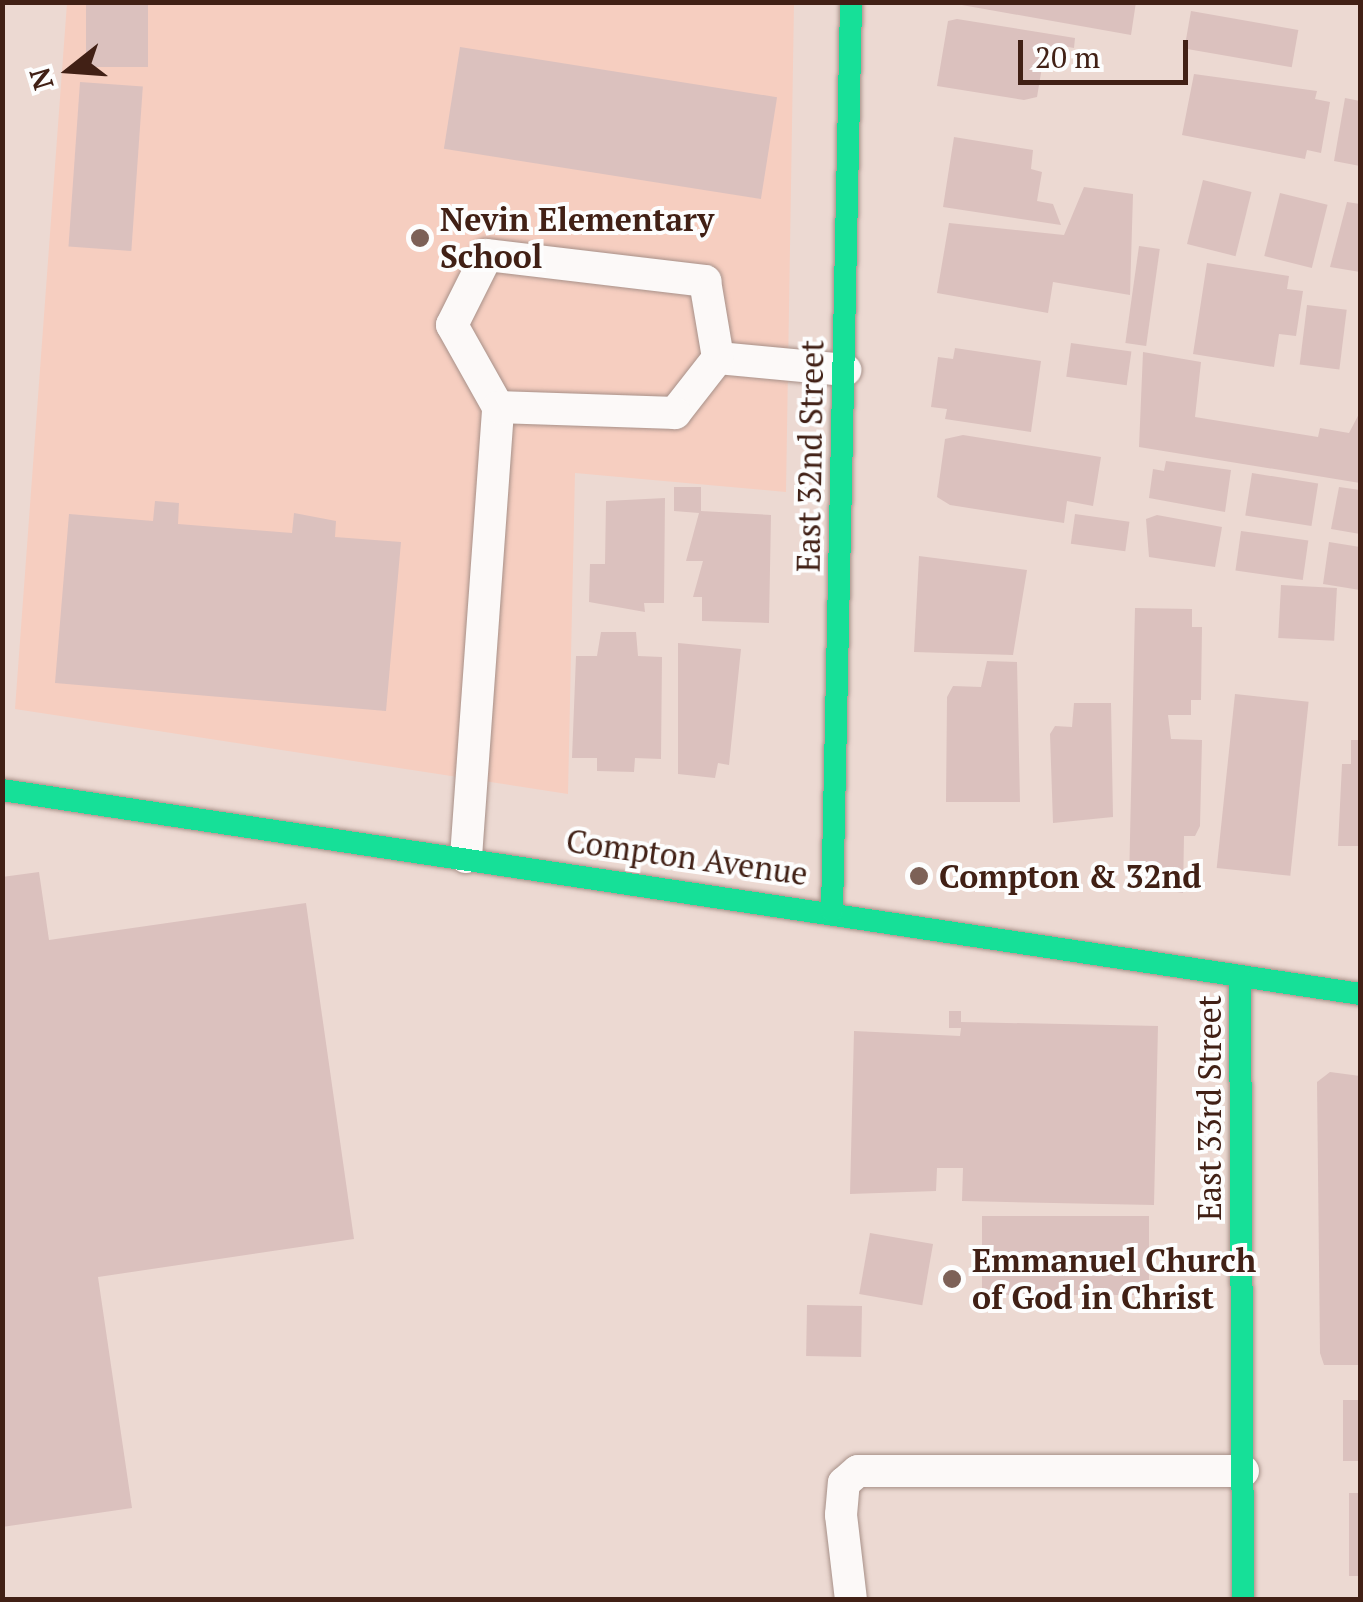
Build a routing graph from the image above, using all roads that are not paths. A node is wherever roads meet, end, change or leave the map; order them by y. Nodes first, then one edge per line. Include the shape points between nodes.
1 (851, 2) edge
2 (718, 358) junction
3 (845, 370) junction
4 (498, 407) junction
5 (2, 790) edge
6 (466, 858) junction
7 (832, 912) junction
8 (1240, 977) junction
9 (1360, 994) edge
10 (1243, 1471) junction
11 (851, 1600) edge
12 (1243, 1600) edge

1 - 3 street, East 32nd Street
2 - 3 lane
2 - 4 lane via 676,413
2 - 4 lane via 705,281 487,255 452,325
3 - 7 street, East 32nd Street
4 - 6 lane
5 - 6 street, Compton Avenue
6 - 7 street, Compton Avenue
7 - 8 street, Compton Avenue
8 - 9 street, Compton Avenue
8 - 10 street, East 33rd Street
10 - 11 lane via 858,1471 844,1483 841,1515
10 - 12 street, East 33rd Street

